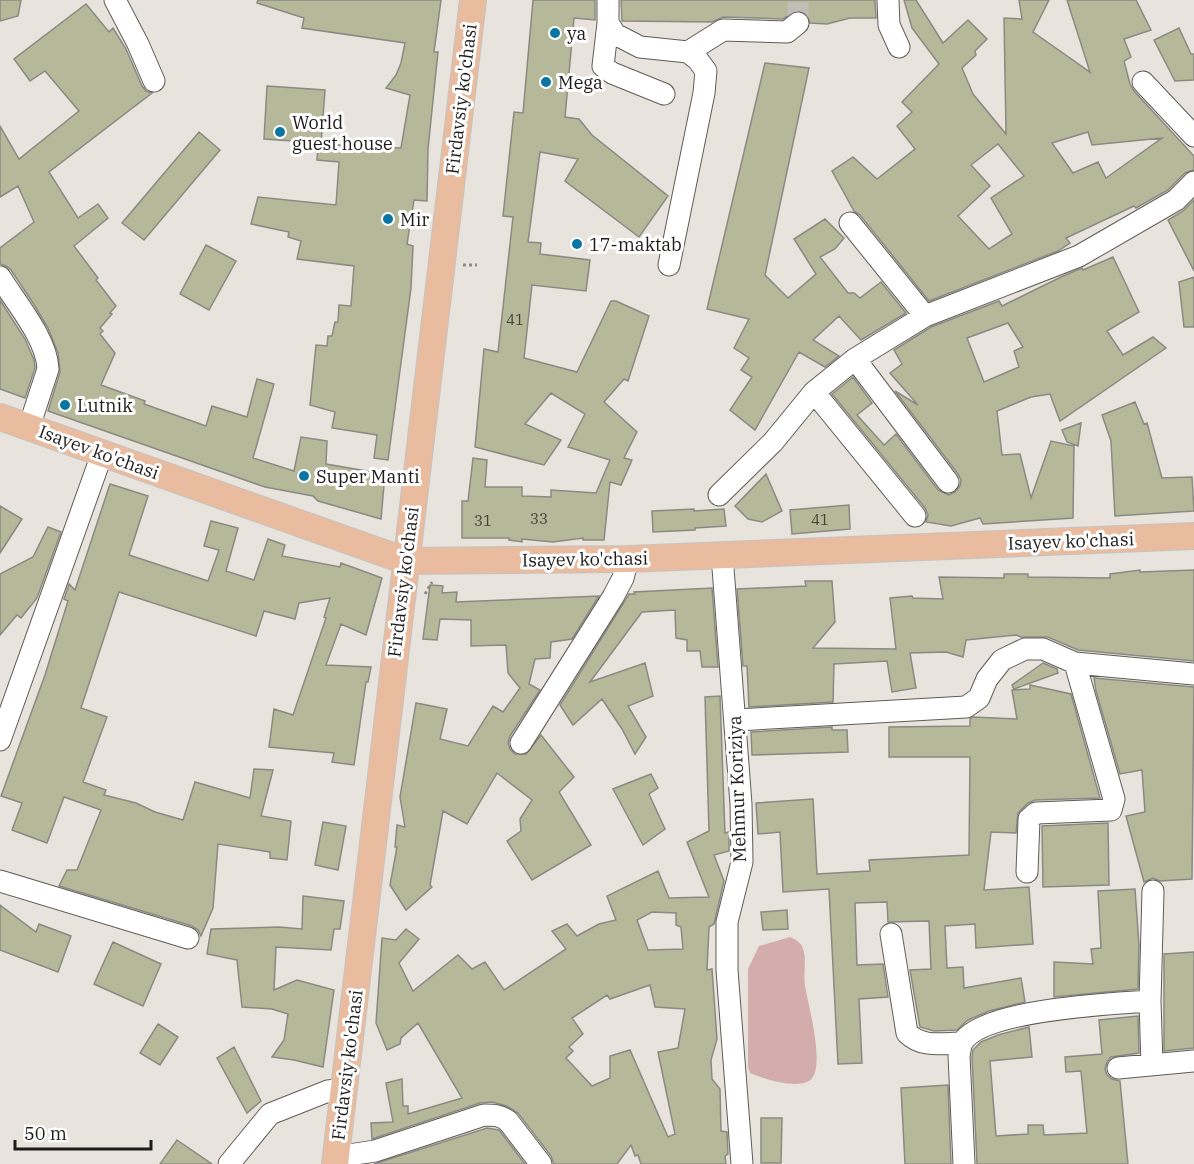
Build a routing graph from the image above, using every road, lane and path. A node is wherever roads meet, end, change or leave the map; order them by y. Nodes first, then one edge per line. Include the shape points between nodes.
1 (114, 0) edge
2 (473, 0) edge
3 (608, 0) edge
4 (888, 0) edge
5 (608, 23) junction
6 (798, 23) dead end
7 (899, 47) dead end
8 (688, 52) junction
9 (154, 81) dead end
10 (1143, 82) dead end
11 (664, 94) dead end
12 (1194, 136) edge
13 (1194, 182) edge
14 (850, 223) dead end
15 (669, 265) dead end
16 (0, 278) edge
17 (925, 316) junction
18 (855, 359) junction
19 (814, 392) junction
20 (0, 417) edge
21 (28, 427) junction
22 (102, 454) junction
23 (948, 482) dead end
24 (719, 495) dead end
25 (915, 516) dead end
26 (1194, 536) edge
27 (722, 555) junction
28 (628, 559) junction
29 (446, 560) junction
30 (406, 561) junction
31 (423, 597) dead end
32 (1075, 663) junction
33 (1194, 674) edge
34 (736, 720) junction
35 (0, 740) edge
36 (521, 743) dead end
37 (1027, 872) dead end
38 (0, 881) edge
39 (1153, 891) dead end
40 (891, 934) dead end
41 (188, 938) dead end
42 (1150, 1001) junction
43 (962, 1043) junction
44 (1194, 1061) edge
45 (1152, 1065) junction
46 (1118, 1068) dead end
47 (345, 1089) junction
48 (336, 1161) edge
49 (229, 1164) edge
50 (540, 1164) edge
51 (742, 1164) edge
52 (964, 1164) edge

1 - 9 street
2 - 30 main road, Firdavsiy ko'chasi
3 - 5 street
4 - 7 street via 889,25
5 - 8 street via 615,34 640,47
5 - 11 street via 603,66
6 - 8 street via 787,32 723,30
8 - 15 street via 706,71
10 - 12 street
13 - 17 street via 1176,200 1078,256
14 - 17 street
16 - 21 street via 39,340 47,363
17 - 18 street
18 - 19 street
18 - 23 street
19 - 24 street via 774,442
19 - 25 street
20 - 21 main road, Isayev ko'chasi
21 - 22 main road, Isayev ko'chasi
22 - 30 main road, Isayev ko'chasi
22 - 35 street
26 - 27 main road, Isayev ko'chasi
27 - 28 main road, Isayev ko'chasi
27 - 34 street, Mehmur Koriziya
28 - 29 main road, Isayev ko'chasi
28 - 36 street via 613,597
29 - 30 main road, Isayev ko'chasi
29 - 31 path
30 - 47 main road, Firdavsiy ko'chasi
32 - 33 street
32 - 34 street via 1043,649 1025,649 1002,660 979,698 966,707
32 - 37 street via 1114,805 1111,810 1031,816
34 - 51 street, Mehmur Koriziya via 742,862 727,922 727,970
38 - 41 street
39 - 42 street
40 - 43 street via 906,1033 924,1044
42 - 43 street via 1044,1010 986,1025
42 - 45 street
43 - 52 street via 959,1056
44 - 45 street
45 - 46 street
47 - 48 main road, Firdavsiy ko'chasi
47 - 49 street via 327,1091 270,1114
48 - 50 street via 484,1115 495,1115 508,1121

